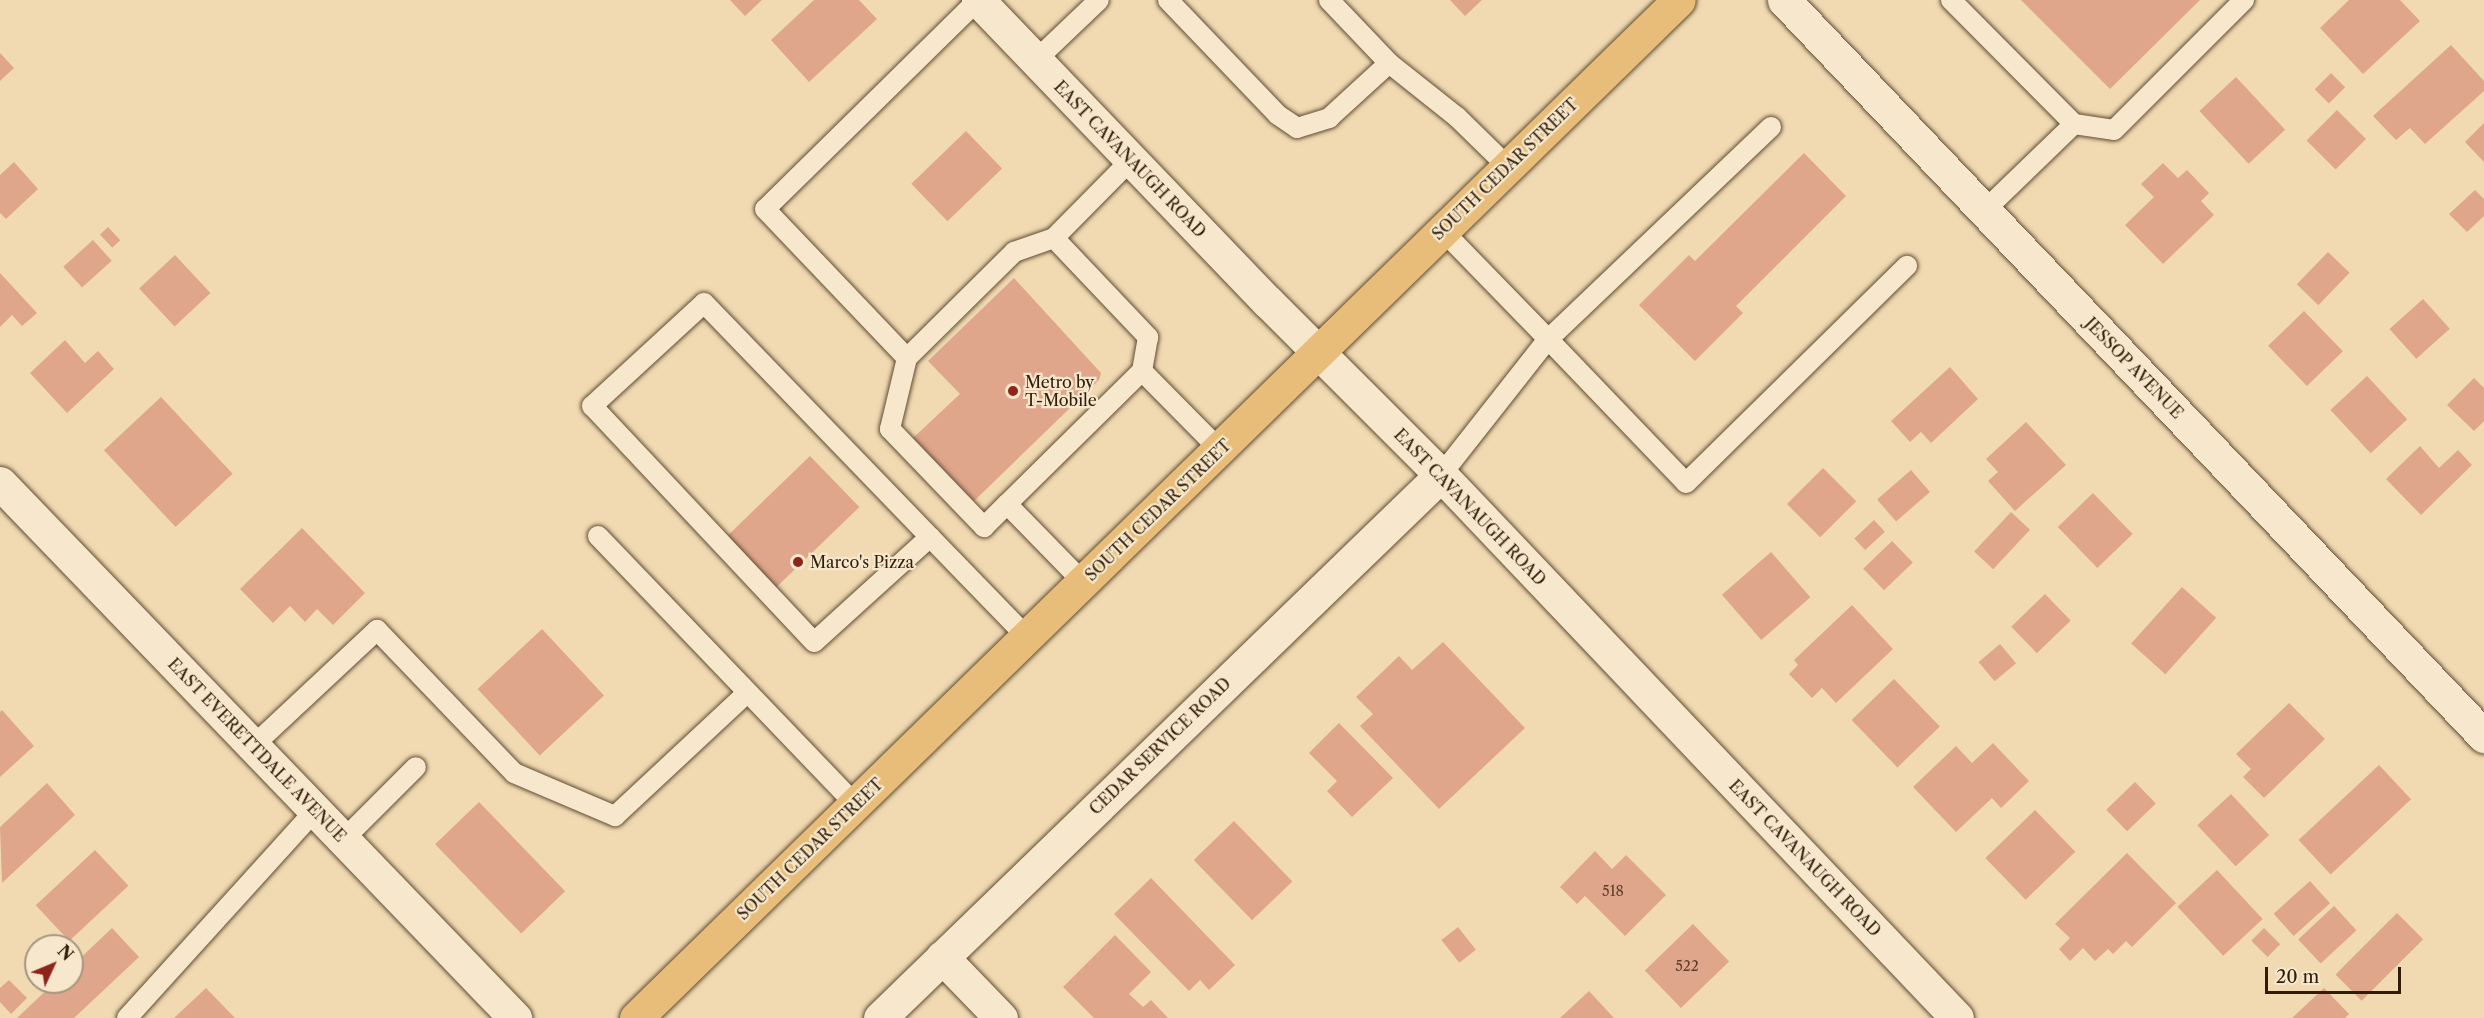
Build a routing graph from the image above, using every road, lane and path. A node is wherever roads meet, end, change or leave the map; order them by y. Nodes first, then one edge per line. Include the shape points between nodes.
1 (978, 0) edge
2 (1099, 0) edge
3 (1168, 0) edge
4 (1329, 0) edge
5 (1678, 0) edge
6 (1784, 0) edge
7 (1951, 0) edge
8 (2244, 0) edge
9 (1035, 61) junction
10 (1389, 63) junction
11 (2074, 124) junction
12 (1771, 127) dead end
13 (1131, 160) junction
14 (1508, 167) junction
15 (1984, 211) junction
16 (1442, 230) junction
17 (1054, 238) junction
18 (1907, 266) dead end
19 (1548, 339) junction
20 (1319, 353) junction
21 (907, 358) junction
22 (1142, 371) junction
23 (1220, 450) junction
24 (1441, 475) junction
25 (0, 483) edge
26 (1007, 504) junction
27 (598, 536) dead end
28 (930, 537) junction
29 (1084, 583) junction
30 (1028, 638) junction
31 (747, 693) junction
32 (2484, 736) edge
33 (253, 746) junction
34 (416, 767) dead end
35 (856, 805) junction
36 (315, 811) junction
37 (343, 840) junction
38 (942, 957) junction
39 (127, 1018) edge
40 (515, 1018) edge
41 (636, 1018) edge
42 (880, 1018) edge
43 (1001, 1018) edge
44 (1957, 1018) edge

1 - 9 street, EAST CAVANAUGH ROAD
1 - 21 lane via 765,209
2 - 9 lane
3 - 10 lane via 1278,115 1297,128 1329,118
4 - 10 lane
5 - 14 main road, SOUTH CEDAR STREET
6 - 15 street, JESSOP AVENUE
7 - 11 lane
8 - 11 lane via 2114,130
9 - 13 street, EAST CAVANAUGH ROAD
10 - 14 lane via 1457,117
11 - 15 lane
12 - 19 lane
13 - 17 lane
13 - 20 street, EAST CAVANAUGH ROAD
14 - 16 main road, SOUTH CEDAR STREET
15 - 32 street, JESSOP AVENUE
16 - 19 lane
16 - 20 main road, SOUTH CEDAR STREET
17 - 21 lane via 1014,252
17 - 22 lane via 1148,337
18 - 19 lane via 1686,483
19 - 24 lane
20 - 23 main road, SOUTH CEDAR STREET
20 - 24 street, EAST CAVANAUGH ROAD
21 - 26 lane via 890,429 984,527
22 - 23 lane
22 - 26 lane
23 - 29 main road, SOUTH CEDAR STREET
24 - 38 street, CEDAR SERVICE ROAD
24 - 44 street, EAST CAVANAUGH ROAD
25 - 33 street, EAST EVERETTDALE AVENUE
26 - 29 lane
27 - 31 lane
28 - 28 lane via 704,303 592,406 814,642
28 - 30 lane
29 - 30 main road, SOUTH CEDAR STREET
30 - 35 main road, SOUTH CEDAR STREET
31 - 33 lane via 615,816 514,773 377,630
31 - 35 lane
33 - 36 street, EAST EVERETTDALE AVENUE
34 - 37 lane
35 - 41 main road, SOUTH CEDAR STREET
36 - 37 street, EAST EVERETTDALE AVENUE
36 - 39 lane
37 - 40 street, EAST EVERETTDALE AVENUE
38 - 42 street, CEDAR SERVICE ROAD
38 - 43 street

